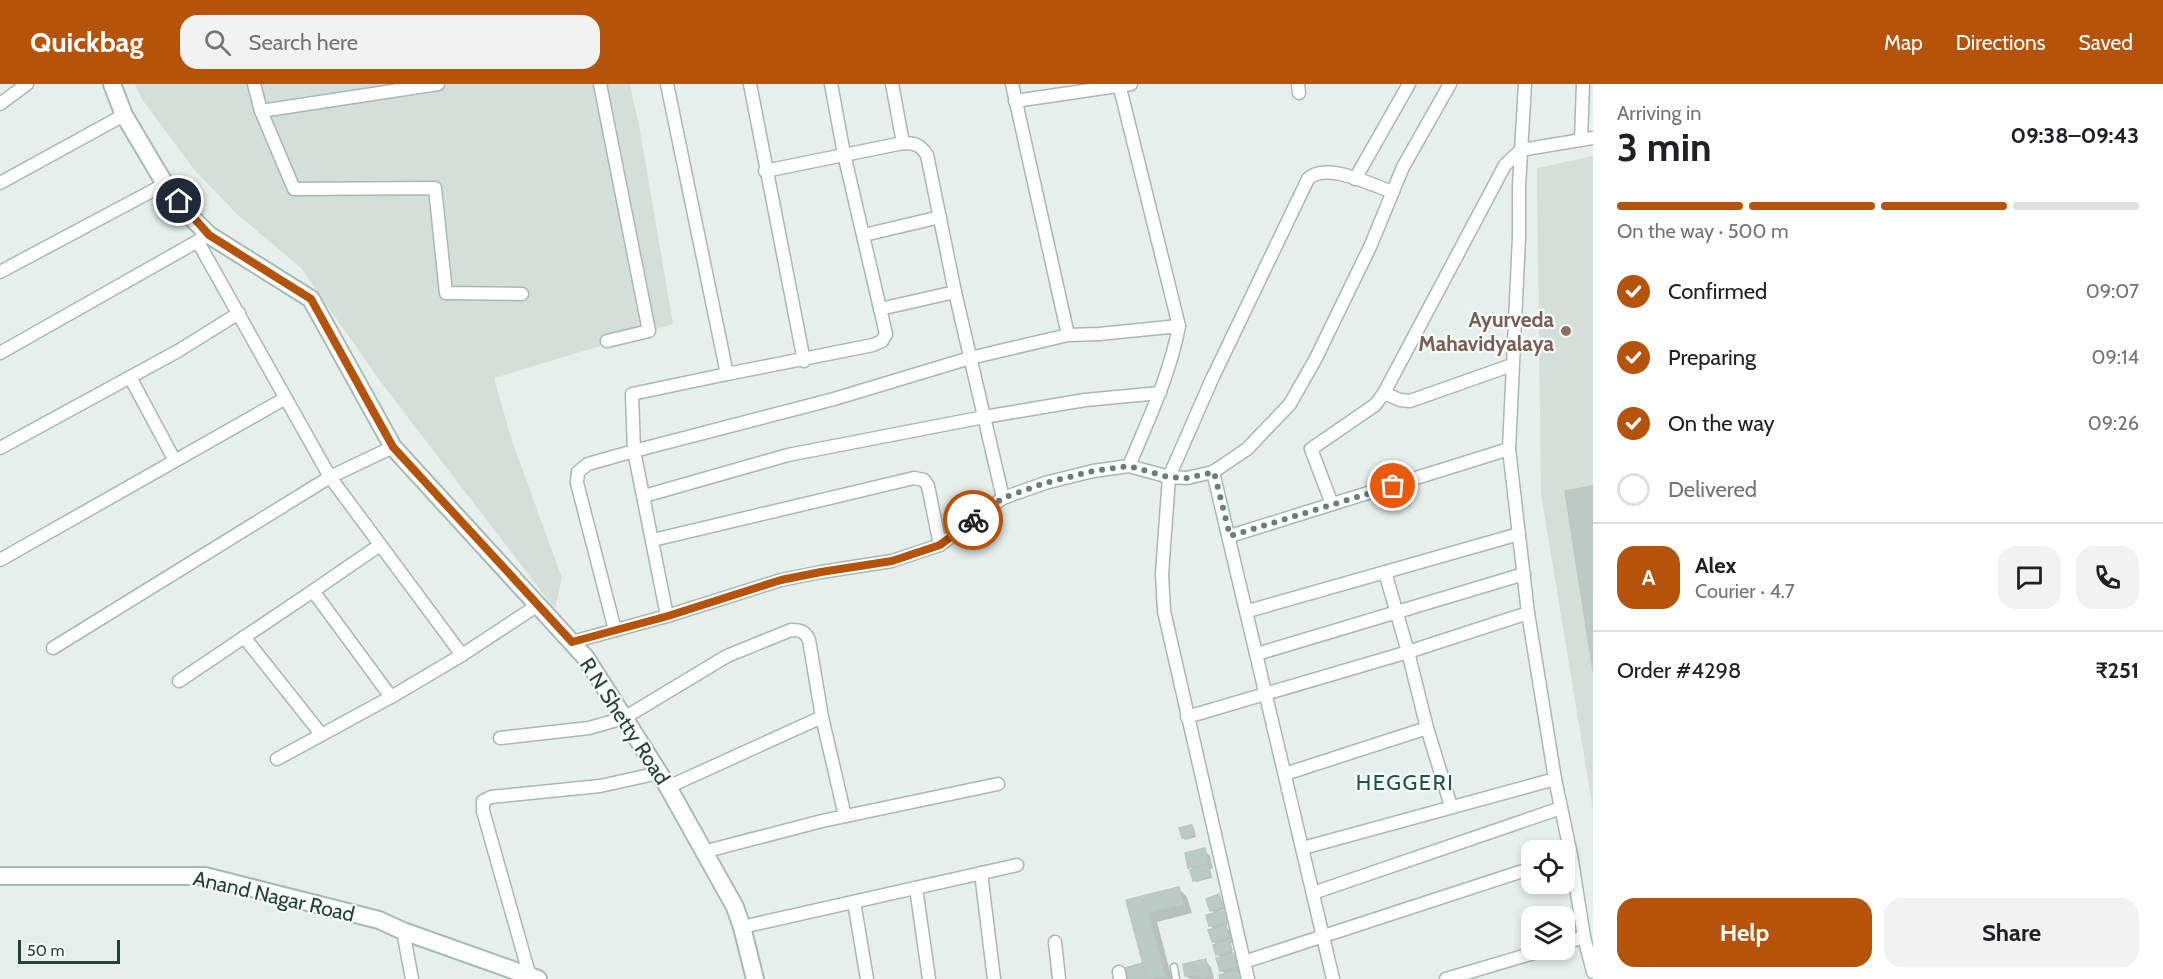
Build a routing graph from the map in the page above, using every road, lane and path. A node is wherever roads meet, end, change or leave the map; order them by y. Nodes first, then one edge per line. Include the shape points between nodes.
1 (27, 84) edge
2 (112, 84) edge
3 (254, 84) edge
4 (438, 84) edge
5 (600, 84) edge
6 (667, 84) edge
7 (750, 84) edge
8 (831, 84) edge
9 (892, 84) edge
10 (1012, 84) edge
11 (1409, 84) edge
12 (1450, 84) edge
13 (1525, 84) edge
14 (1583, 84) edge
15 (1123, 85) edge
16 (1016, 101) junction
17 (0, 104) edge
18 (261, 111) junction
19 (124, 115) junction
20 (1587, 139) edge
21 (903, 143) junction
22 (1521, 150) junction
23 (844, 154) junction
24 (765, 171) junction
25 (1355, 179) junction
26 (0, 183) edge
27 (165, 184) junction
28 (1393, 192) junction
29 (940, 217) junction
30 (864, 235) junction
31 (204, 238) junction
32 (0, 272) edge
33 (955, 292) junction
34 (522, 294) dead end
35 (880, 309) junction
36 (240, 313) junction
37 (1179, 326) junction
38 (1068, 335) junction
39 (607, 340) dead end
40 (2, 348) edge
41 (970, 358) junction
42 (804, 361) junction
43 (1512, 365) junction
44 (727, 374) junction
45 (130, 377) junction
46 (1160, 393) junction
47 (1384, 393) junction
48 (284, 399) junction
49 (984, 417) junction
50 (393, 447) junction
51 (0, 448) edge
52 (1509, 449) junction
53 (634, 451) junction
54 (175, 460) junction
55 (1133, 467) junction
56 (1214, 472) junction
57 (1163, 475) junction
58 (330, 477) junction
59 (644, 496) junction
60 (1003, 498) junction
61 (1332, 504) junction
62 (1519, 534) junction
63 (1230, 536) junction
64 (653, 540) junction
65 (380, 545) junction
66 (940, 545) junction
67 (0, 560) edge
68 (1385, 572) junction
69 (1524, 574) junction
70 (313, 591) junction
71 (538, 605) junction
72 (1248, 611) junction
73 (1397, 612) junction
74 (1528, 613) junction
75 (668, 616) junction
76 (615, 630) junction
77 (244, 637) junction
78 (572, 642) junction
79 (53, 648) dead end
80 (1408, 651) junction
81 (1257, 654) junction
82 (462, 655) junction
83 (179, 681) dead end
84 (1266, 694) junction
85 (391, 698) junction
86 (822, 717) junction
87 (1187, 717) junction
88 (624, 718) junction
89 (1427, 728) junction
90 (321, 734) junction
91 (500, 738) dead end
92 (277, 759) dead end
93 (659, 773) junction
94 (1285, 774) junction
95 (1555, 779) junction
96 (998, 784) dead end
97 (668, 787) junction
98 (1451, 806) junction
99 (1561, 808) junction
100 (845, 816) junction
101 (1566, 840) edge
102 (1302, 848) junction
103 (703, 852) junction
104 (1017, 865) dead end
105 (1521, 872) edge
106 (981, 873) junction
107 (0, 876) edge
108 (916, 888) junction
109 (1575, 892) edge
110 (1313, 893) junction
111 (854, 902) junction
112 (742, 927) junction
113 (403, 931) junction
114 (1323, 935) junction
115 (1584, 938) junction
116 (1575, 941) edge
117 (1055, 942) dead end
118 (1521, 957) edge
119 (1244, 962) junction
120 (1174, 967) dead end
121 (1593, 972) edge
122 (534, 978) edge
123 (412, 979) edge
124 (755, 979) edge
125 (867, 979) edge
126 (929, 979) edge
127 (994, 979) edge
128 (1059, 979) edge
129 (1176, 979) edge
130 (1248, 979) edge
131 (1334, 979) edge
132 (1446, 979) edge

1 - 17 street
2 - 19 street, R N Shetty Road
3 - 18 street
4 - 18 street
5 - 39 street via 649,331
6 - 44 street
7 - 24 street
8 - 23 street
9 - 21 street
10 - 16 street
11 - 25 street
12 - 28 street
13 - 22 street
14 - 20 street
15 - 16 street
15 - 37 street
16 - 38 street
18 - 34 street via 294,189 435,188 446,293
19 - 26 street
19 - 27 street, R N Shetty Road
20 - 22 street
21 - 23 street
21 - 29 street via 922,146 927,155
22 - 43 street
22 - 47 street via 1495,180
23 - 24 street
23 - 30 street
24 - 42 street
25 - 28 street
25 - 57 street via 1322,171 1308,179
27 - 31 street, R N Shetty Road
27 - 32 street
28 - 56 street via 1370,248 1290,404 1247,449
29 - 30 street
29 - 33 street
30 - 35 street
31 - 36 street
31 - 40 street
31 - 50 street, R N Shetty Road via 311,299
33 - 35 street
33 - 41 street
35 - 42 street via 886,334 882,341
36 - 45 street
36 - 48 street
37 - 38 street
37 - 46 street
38 - 41 street
41 - 49 street
41 - 53 street via 834,399
42 - 44 street
43 - 47 street via 1410,401
43 - 52 street
44 - 53 street via 632,394
45 - 51 street
45 - 54 street
46 - 49 street via 1085,400
46 - 55 street
47 - 61 street via 1375,405 1311,449
48 - 54 street
48 - 58 street
49 - 59 street via 788,455
49 - 60 street
50 - 58 street
50 - 71 street, R N Shetty Road
52 - 61 street
52 - 62 street
53 - 59 street
53 - 76 street via 588,464 577,478
54 - 67 street
55 - 57 street
55 - 60 street via 1093,471
56 - 57 street via 1187,478
56 - 63 street
57 - 87 street via 1164,611
58 - 65 street
58 - 79 street
59 - 64 street
60 - 66 street
61 - 63 street
62 - 68 street
62 - 69 street
63 - 72 street
64 - 66 street via 914,478 924,480 928,486
64 - 75 street
65 - 70 street
65 - 82 street
66 - 75 street via 892,561 781,580
68 - 72 street
68 - 73 street
69 - 73 street
69 - 74 street
70 - 77 street
70 - 85 street
71 - 78 street, R N Shetty Road
71 - 82 street
72 - 81 street
73 - 80 street
73 - 81 street
74 - 80 street
74 - 95 street
75 - 76 street
76 - 78 street
77 - 83 street
77 - 90 street
78 - 88 street, R N Shetty Road
80 - 84 street
80 - 89 street
81 - 84 street
82 - 85 street
84 - 87 street
84 - 94 street
85 - 90 street
86 - 88 street via 809,640 799,630 791,630 728,657
86 - 97 street
86 - 100 street
87 - 119 street
88 - 91 street via 589,728
88 - 93 street, R N Shetty Road
89 - 94 street
89 - 98 street
90 - 92 street
93 - 97 street, R N Shetty Road
93 - 122 street via 600,786 483,801
94 - 102 street
95 - 98 street
95 - 99 street
96 - 100 street
97 - 103 street, R N Shetty Road
98 - 102 street
99 - 101 street
99 - 110 street
100 - 103 street
102 - 110 street
103 - 112 street, R N Shetty Road via 735,907
104 - 106 street
105 - 114 street
106 - 108 street
106 - 127 street
107 - 113 street, Anand Nagar Road via 205,876 379,920
108 - 111 street
108 - 126 street
109 - 115 street
110 - 114 street
111 - 112 street
111 - 125 street
112 - 124 street, R N Shetty Road
113 - 122 street, Anand Nagar Road
113 - 123 street
114 - 119 street
114 - 131 street
115 - 116 street
115 - 121 street
117 - 128 street
118 - 132 street
119 - 130 street
120 - 129 lane

